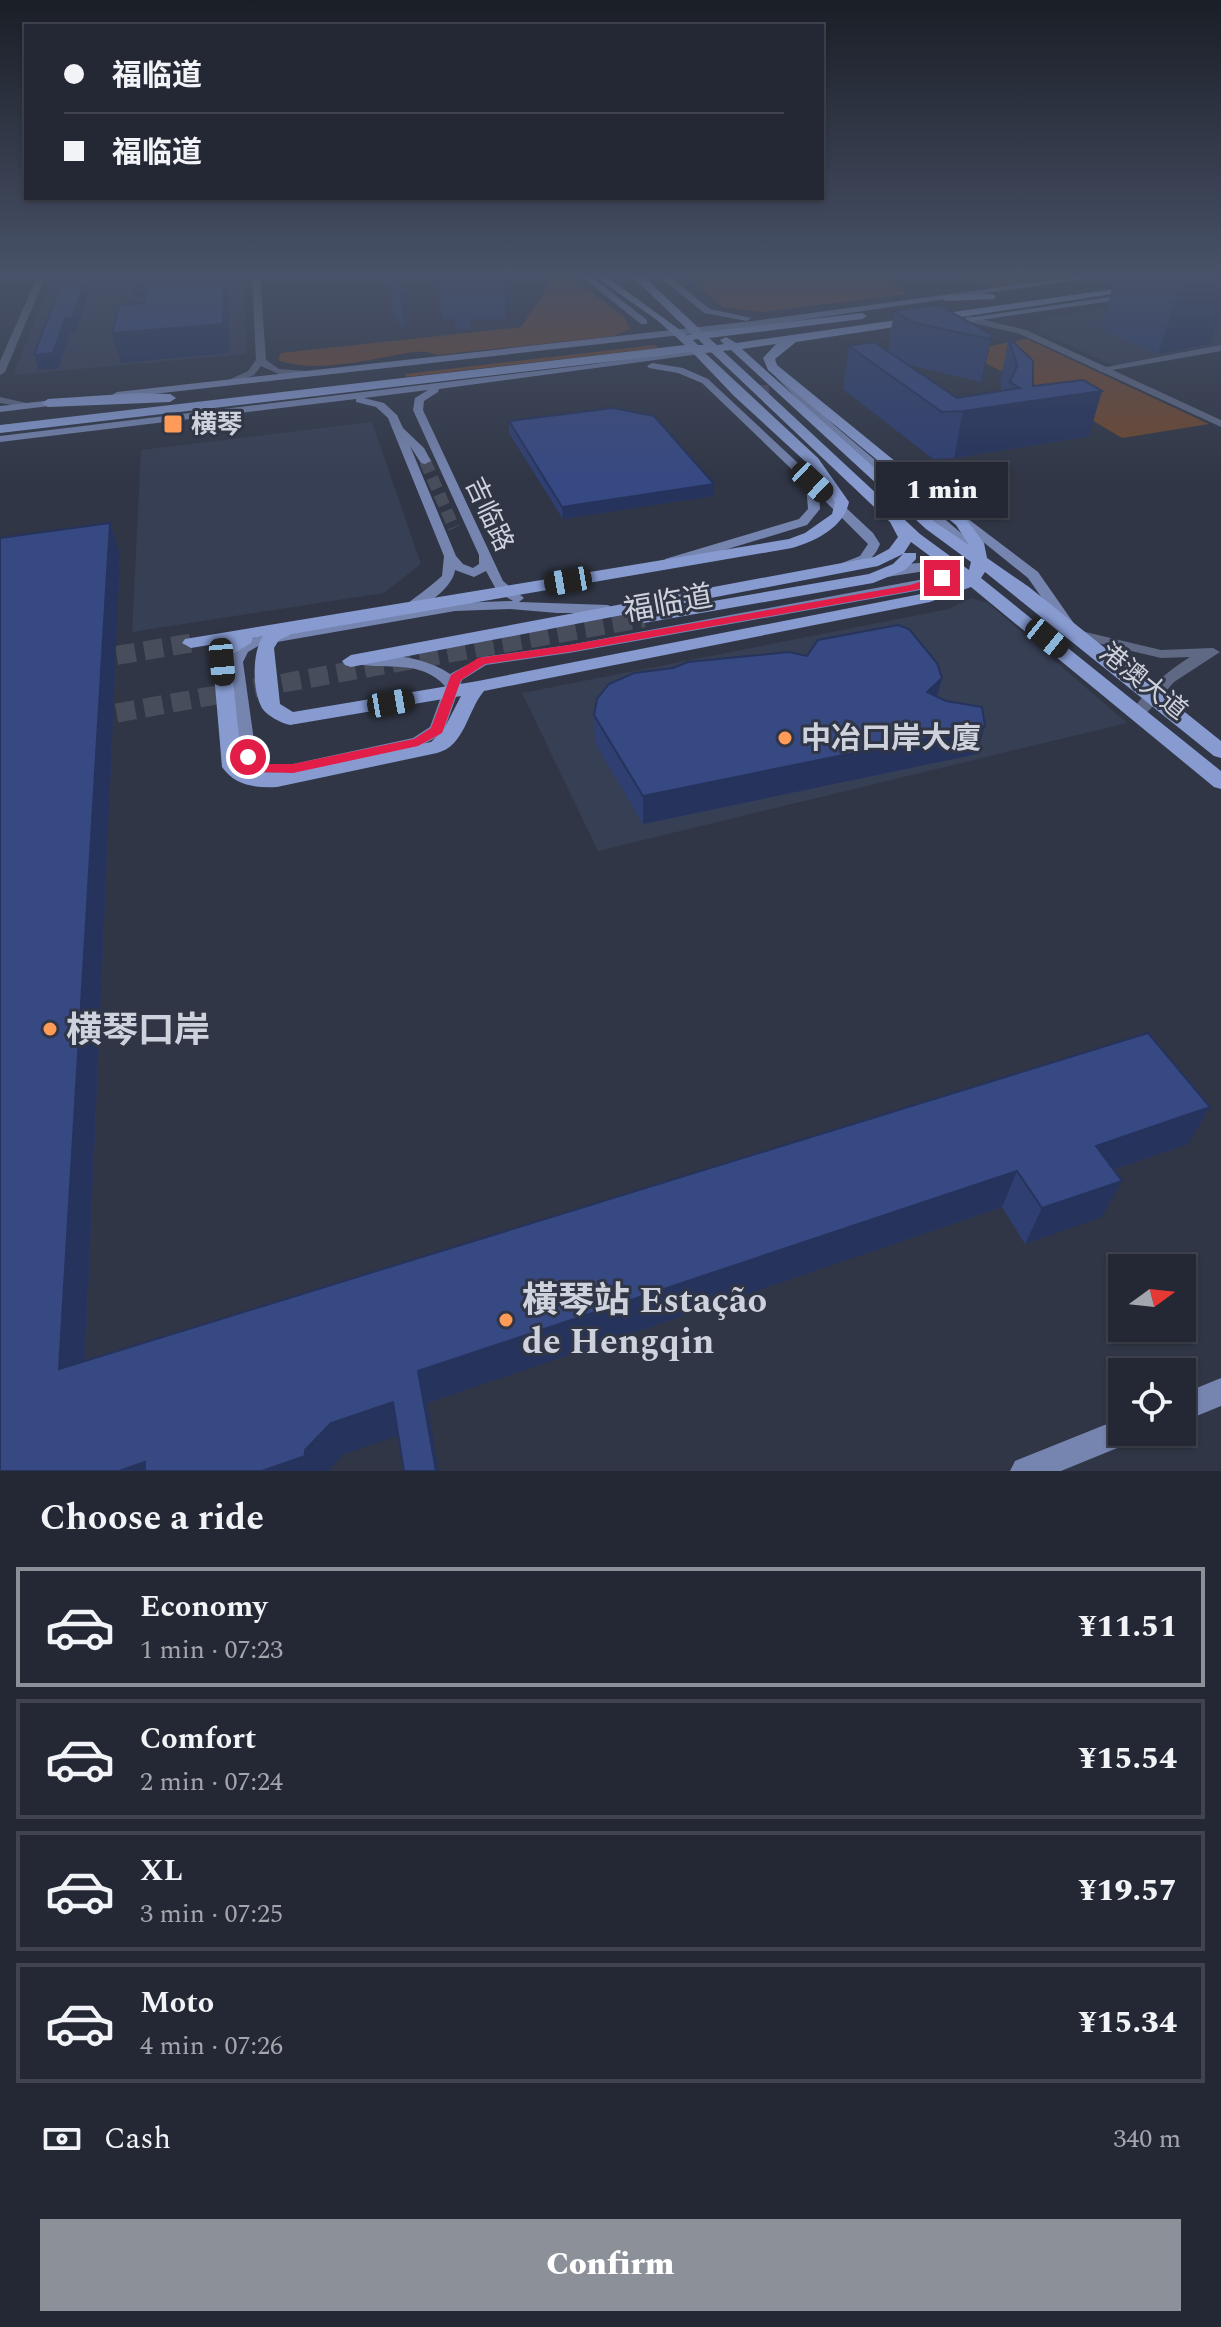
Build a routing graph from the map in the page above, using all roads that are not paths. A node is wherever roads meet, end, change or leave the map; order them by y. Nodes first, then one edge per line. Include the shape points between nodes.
1 (12, 344) edge
2 (260, 344) edge
3 (578, 344) edge
4 (622, 344) edge
5 (688, 344) edge
6 (699, 344) edge
7 (710, 344) edge
8 (723, 344) edge
9 (746, 344) edge
10 (788, 344) edge
11 (1048, 344) edge
12 (725, 346) junction
13 (1221, 348) edge
14 (678, 356) junction
15 (261, 360) junction
16 (1101, 369) junction
17 (0, 372) edge
18 (307, 374) junction
19 (768, 377) junction
20 (495, 379) junction
21 (467, 382) junction
22 (227, 383) junction
23 (798, 394) junction
24 (722, 397) junction
25 (170, 398) junction
26 (326, 399) junction
27 (0, 400) edge
28 (48, 403) junction
29 (30, 405) junction
30 (773, 406) junction
31 (0, 409) edge
32 (418, 410) junction
33 (0, 417) edge
34 (393, 418) junction
35 (1221, 424) edge
36 (111, 426) junction
37 (0, 431) edge
38 (0, 439) edge
39 (425, 461) tunnel mouth
40 (812, 482) junction
41 (895, 520) junction
42 (914, 537) junction
43 (485, 555) junction
44 (450, 556) junction
45 (656, 566) junction
46 (833, 570) junction
47 (887, 573) junction
48 (1020, 588) junction
49 (1001, 601) junction
50 (557, 609) junction
51 (613, 609) junction
52 (644, 618) tunnel mouth
53 (380, 620) junction
54 (306, 625) junction
55 (1074, 632) junction
56 (264, 633) junction
57 (191, 643) tunnel mouth
58 (1217, 650) edge
59 (351, 661) joint
60 (453, 686) junction
61 (478, 687) junction
62 (1152, 693) junction
63 (1139, 712) junction
64 (1221, 751) edge
65 (1221, 782) edge
66 (1221, 1392) edge
67 (1196, 1402) edge
68 (1108, 1438) edge
69 (1025, 1471) edge

1 - 17 street
2 - 15 street
3 - 18 main road
4 - 25 main road
5 - 45 main road via 814,463 842,502 839,516 792,543
6 - 30 main road
7 - 30 main road, 港澳大道
8 - 12 main road
9 - 12 main road
10 - 19 main road via 769,358
11 - 16 street
12 - 14 main road
12 - 19 main road
12 - 37 main road
13 - 16 street
14 - 20 main road
14 - 49 main road via 722,358 744,369
15 - 18 street via 266,367
15 - 22 street via 245,377
16 - 35 street
18 - 22 main road
19 - 23 main road
19 - 23 main road
19 - 24 main road
19 - 48 main road, 港澳大道 via 931,526
19 - 55 main road via 1033,575
20 - 21 main road
20 - 24 main road via 666,367 692,374
21 - 26 main road
21 - 32 main road via 424,395
22 - 28 main road
23 - 48 main road
23 - 61 main road via 961,522 980,550 971,581 930,597
24 - 40 main road
25 - 28 main road
25 - 33 main road
26 - 34 main road via 380,405
26 - 36 main road
27 - 29 street
28 - 29 main road
29 - 31 main road
30 - 41 main road, 港澳大道
32 - 34 main road via 410,403 396,403 388,407
32 - 43 main road, 吉临路
34 - 39 main road
34 - 44 main road, 吉临路
36 - 37 main road
36 - 38 main road
40 - 45 main road via 814,509 803,522
40 - 46 main road via 874,544 866,559
41 - 42 main road, 港澳大道
41 - 46 main road, 福临道 via 906,537 893,556
42 - 47 main road via 909,559
42 - 49 main road, 港澳大道
43 - 44 main road via 485,566 474,573 458,567
43 - 50 main road, 吉临路 via 502,588
44 - 53 main road, 吉临路 via 448,577 441,586 423,601
45 - 54 main road
46 - 51 main road, 福临道
47 - 52 main road, 福临道
47 - 60 main road, 福临道 via 927,567 942,578 569,649 498,657 470,666
48 - 55 main road, 港澳大道
49 - 63 main road, 港澳大道
50 - 51 main road, 吉临路
50 - 53 main road via 484,605
51 - 59 main road, 福临道
53 - 60 main road via 256,641 238,654 245,744 253,764 293,769 418,742 437,730
54 - 56 main road
54 - 61 main road via 272,636 263,651 271,707 290,719
55 - 58 street via 1161,654
55 - 62 main road, 港澳大道
56 - 57 main road
56 - 61 main road via 233,645 222,662 232,767 253,780 277,780 437,747 455,732 466,698
58 - 62 street via 1176,671
59 - 60 main road via 426,666
62 - 63 street
62 - 64 main road, 港澳大道
63 - 65 main road, 港澳大道
66 - 67 main road
68 - 69 main road

